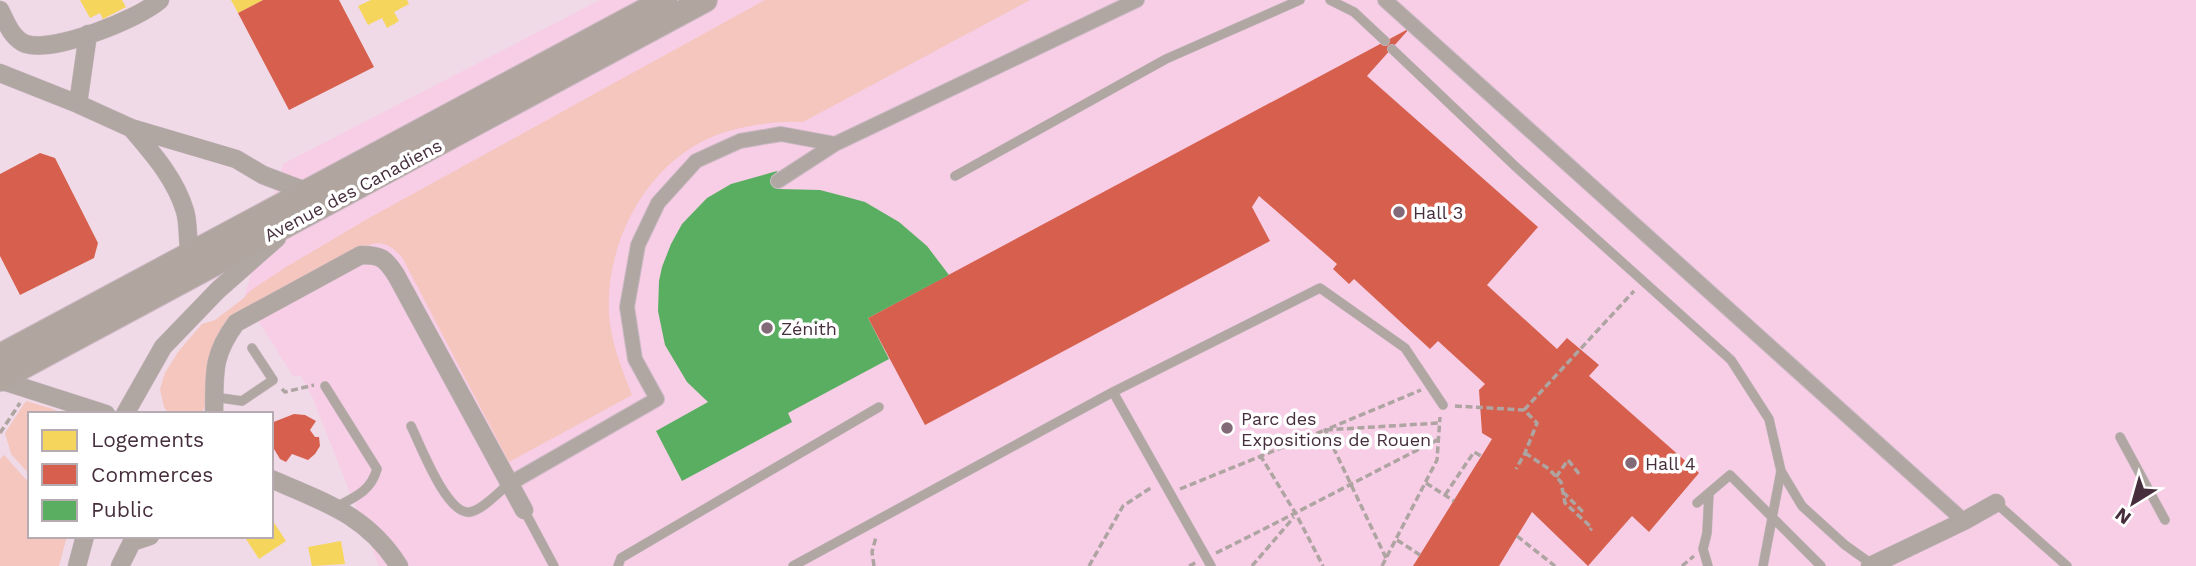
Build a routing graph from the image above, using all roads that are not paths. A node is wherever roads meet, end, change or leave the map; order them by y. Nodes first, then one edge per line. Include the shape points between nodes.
1 (160, 0) edge
2 (666, 0) edge
3 (705, 0) edge
4 (1137, 0) edge
5 (1300, 0) edge
6 (1330, 0) edge
7 (1385, 0) edge
8 (0, 10) edge
9 (88, 34) junction
10 (0, 73) edge
11 (78, 104) junction
12 (131, 128) junction
13 (835, 144) junction
14 (955, 176) dead end
15 (778, 181) dead end
16 (308, 192) junction
17 (299, 219) junction
18 (190, 255) junction
19 (252, 348) dead end
20 (0, 356) edge
21 (0, 379) edge
22 (324, 386) road end
23 (1113, 392) junction
24 (214, 405) edge
25 (1443, 405) road end
26 (879, 407) dead end
27 (100, 412) edge
28 (126, 412) edge
29 (411, 426) dead end
30 (2120, 437) dead end
31 (1781, 471) junction
32 (273, 480) edge
33 (509, 484) junction
34 (1709, 493) junction
35 (1697, 503) dead end
36 (1996, 503) joint
37 (336, 507) junction
38 (524, 510) joint
39 (1773, 520) junction
40 (2165, 520) dead end
41 (1964, 521) junction
42 (84, 538) edge
43 (144, 538) edge
44 (1209, 562) edge
45 (1874, 565) edge
46 (76, 566) edge
47 (120, 566) edge
48 (399, 566) edge
49 (554, 566) edge
50 (618, 566) edge
51 (793, 566) edge
52 (1708, 566) edge
53 (1763, 566) edge
54 (1821, 566) edge
55 (2067, 566) edge

1 - 9 street via 125,22
2 - 16 main road, Avenue des Canadiens
3 - 17 main road, Avenue des Canadiens
4 - 13 street
5 - 14 lane via 1166,59
6 - 31 lane via 1353,12 1516,167 1731,360 1769,419
7 - 41 street
8 - 9 street via 13,34 27,44 52,45
9 - 11 street
10 - 11 street
11 - 12 street
12 - 16 street via 214,151
12 - 18 street via 177,189 186,213
13 - 15 street
13 - 33 street via 781,134 740,141 696,161 658,203 638,245 626,307 635,359 657,399
16 - 18 main road, Avenue des Canadiens
17 - 21 main road, Avenue des Canadiens
17 - 28 street via 218,290 163,347
18 - 20 main road, Avenue des Canadiens
19 - 24 lane via 273,380 242,401
21 - 27 street
22 - 37 lane via 377,469 366,490
23 - 25 lane via 1320,288 1405,348
23 - 44 lane
23 - 51 lane
24 - 33 street via 215,364 236,323 361,255 378,255 396,275
26 - 50 lane via 621,558
29 - 33 lane via 447,498 458,510 477,510
30 - 40 lane
31 - 39 lane
31 - 45 lane via 1802,506 1844,545
32 - 37 street
33 - 38 street
34 - 35 lane
34 - 39 lane via 1730,475
34 - 52 lane via 1703,549
36 - 41 street
36 - 55 lane
37 - 48 street via 375,535
38 - 49 lane
39 - 53 lane
39 - 54 lane
41 - 45 street
42 - 46 street
43 - 47 street via 132,542

